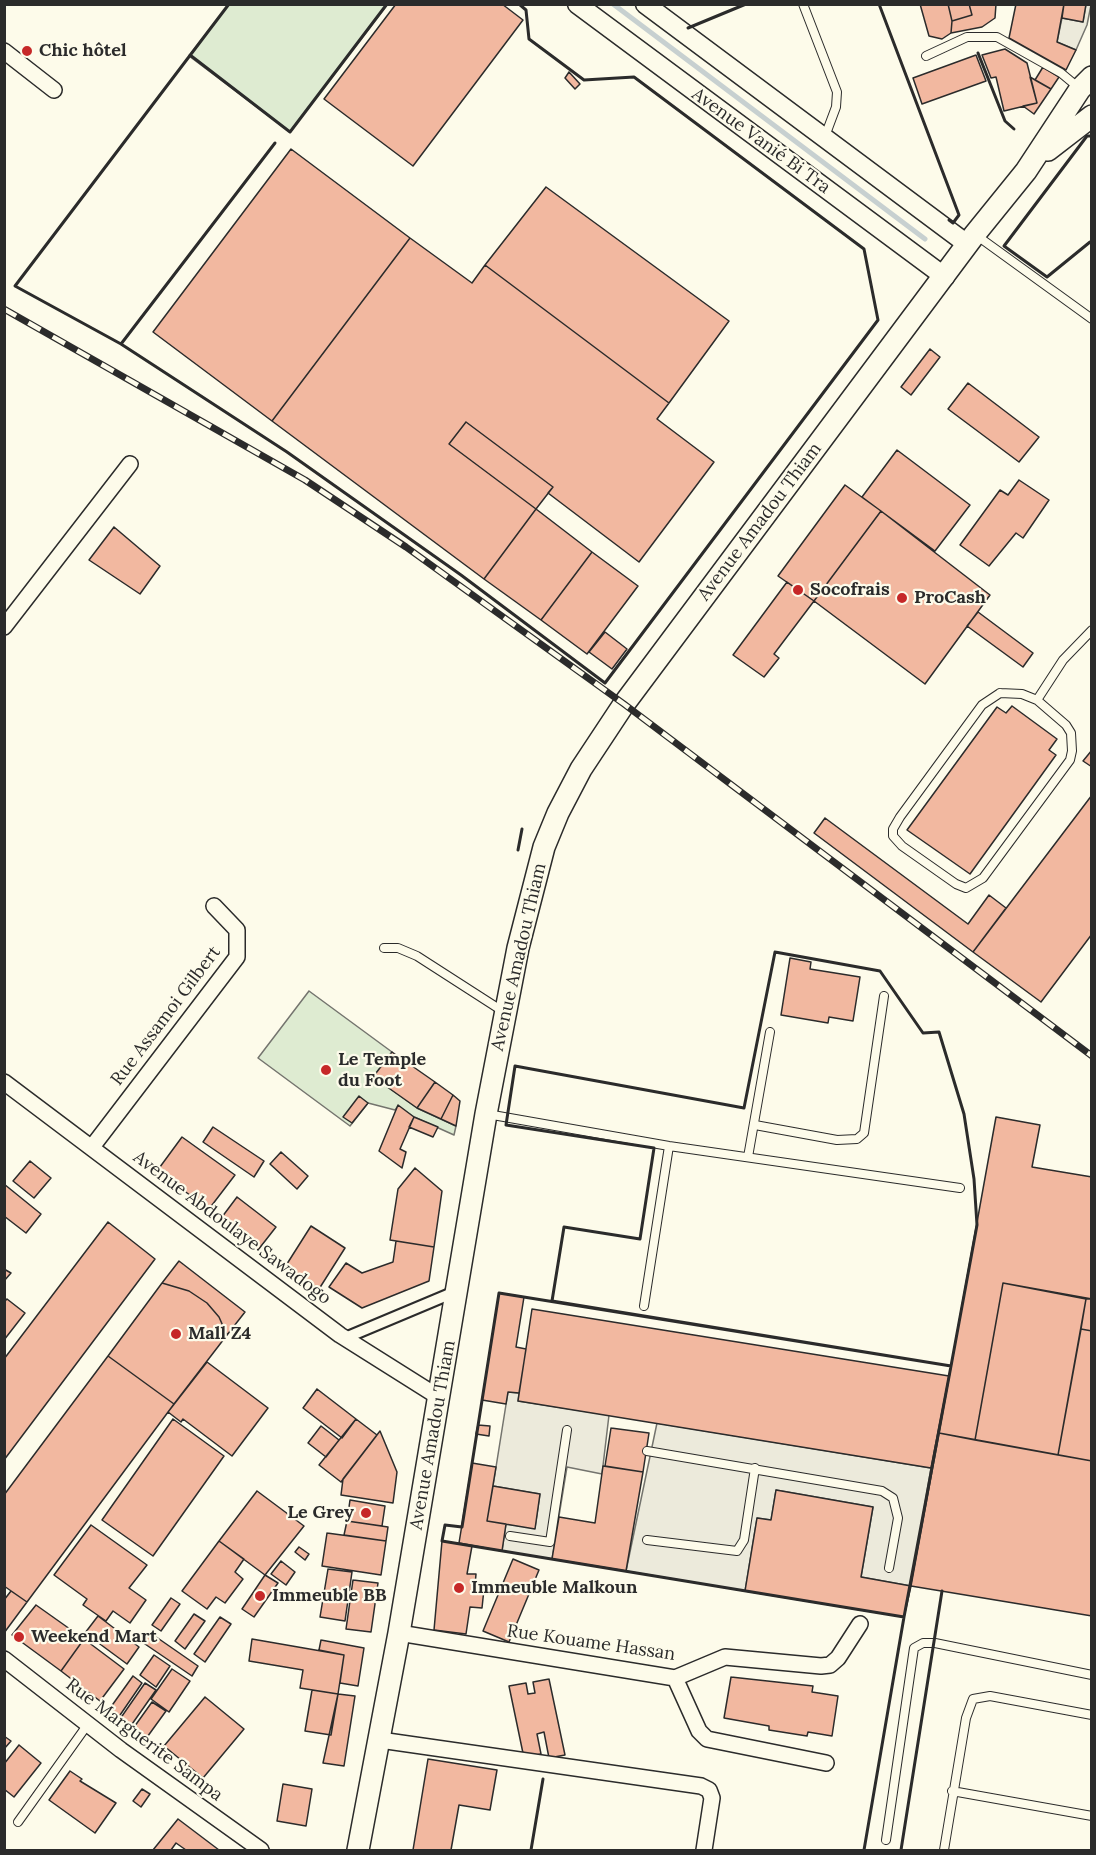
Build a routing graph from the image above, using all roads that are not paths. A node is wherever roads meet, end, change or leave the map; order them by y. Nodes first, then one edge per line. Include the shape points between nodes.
1 (577, 4) edge
2 (645, 4) edge
3 (803, 4) edge
4 (601, 12) edge
5 (4, 51) edge
6 (926, 56) dead end
7 (1086, 83) edge
8 (54, 90) dead end
9 (1092, 116) edge
10 (824, 139) junction
11 (1026, 171) junction
12 (971, 239) junction
13 (945, 277) junction
14 (1092, 319) edge
15 (130, 464) dead end
16 (4, 627) edge
17 (1092, 630) edge
18 (1037, 700) junction
19 (214, 906) dead end
20 (384, 948) dead end
21 (884, 996) dead end
22 (506, 1013) junction
23 (770, 1032) dead end
24 (4, 1082) edge
25 (486, 1114) junction
26 (755, 1125) junction
27 (669, 1146) junction
28 (92, 1147) junction
29 (748, 1157) junction
30 (960, 1188) dead end
31 (457, 1290) junction
32 (644, 1306) dead end
33 (345, 1338) junction
34 (440, 1398) junction
35 (567, 1430) dead end
36 (646, 1451) dead end
37 (755, 1468) junction
38 (510, 1536) dead end
39 (647, 1540) dead end
40 (889, 1568) dead end
41 (860, 1624) dead end
42 (399, 1633) junction
43 (4, 1659) edge
44 (1092, 1675) edge
45 (675, 1678) junction
46 (1092, 1715) edge
47 (88, 1724) junction
48 (380, 1740) junction
49 (826, 1763) dead end
50 (952, 1791) junction
51 (1092, 1816) edge
52 (18, 1822) dead end
53 (886, 1840) dead end
54 (261, 1851) edge
55 (358, 1851) edge
56 (704, 1851) edge
57 (944, 1851) edge

1 - 4 street, Avenue Vanié Bi Tra
2 - 10 street
3 - 10 lane via 837,92 836,107
4 - 13 street, Avenue Vanié Bi Tra
5 - 8 street
6 - 7 lane via 968,37 997,37 1061,74
7 - 11 main road, Avenue Amadou Thiam
9 - 11 main road, Avenue Amadou Thiam via 1065,134
10 - 12 street
11 - 12 main road, Avenue Amadou Thiam
12 - 13 main road, Avenue Amadou Thiam
12 - 14 lane
13 - 22 main road, Avenue Amadou Thiam via 624,704 581,769 544,846 522,927
15 - 16 street
17 - 18 lane via 1063,660
18 - 18 lane via 1023,694 1000,693 982,705 893,829 893,836 902,846 956,884 966,888 983,878 1070,760 1071,733
19 - 28 street, Rue Assamoi Gilbert via 237,930 237,957
20 - 22 lane via 398,948 417,956
21 - 26 lane via 864,1133 857,1139 837,1140
22 - 25 main road, Avenue Amadou Thiam
23 - 26 lane
24 - 28 street, Avenue Abdoulaye Sawadogo
25 - 27 lane
25 - 31 main road, Avenue Amadou Thiam
26 - 29 lane
27 - 29 lane
27 - 32 lane
28 - 33 street, Avenue Abdoulaye Sawadogo
29 - 30 lane
31 - 33 street
31 - 34 main road, Avenue Amadou Thiam
33 - 34 street, Avenue Abdoulaye Sawadogo
34 - 42 main road, Avenue Amadou Thiam
35 - 38 lane via 550,1542
36 - 37 lane
37 - 39 lane via 744,1540 737,1551
37 - 40 lane via 882,1491 893,1498 898,1518
41 - 45 street, Rue Kouame Hassan via 830,1665 725,1657
42 - 45 street, Rue Kouame Hassan
42 - 48 main road, Avenue Amadou Thiam
43 - 47 street, Rue Marguerite Sampa
44 - 53 lane via 935,1643 914,1648
45 - 49 street via 699,1731 707,1738
46 - 50 lane via 990,1696 973,1699
47 - 52 lane
47 - 54 street, Rue Marguerite Sampa
48 - 55 main road, Avenue Amadou Thiam
48 - 56 street via 701,1786 709,1790 712,1798
50 - 51 lane
50 - 57 lane

